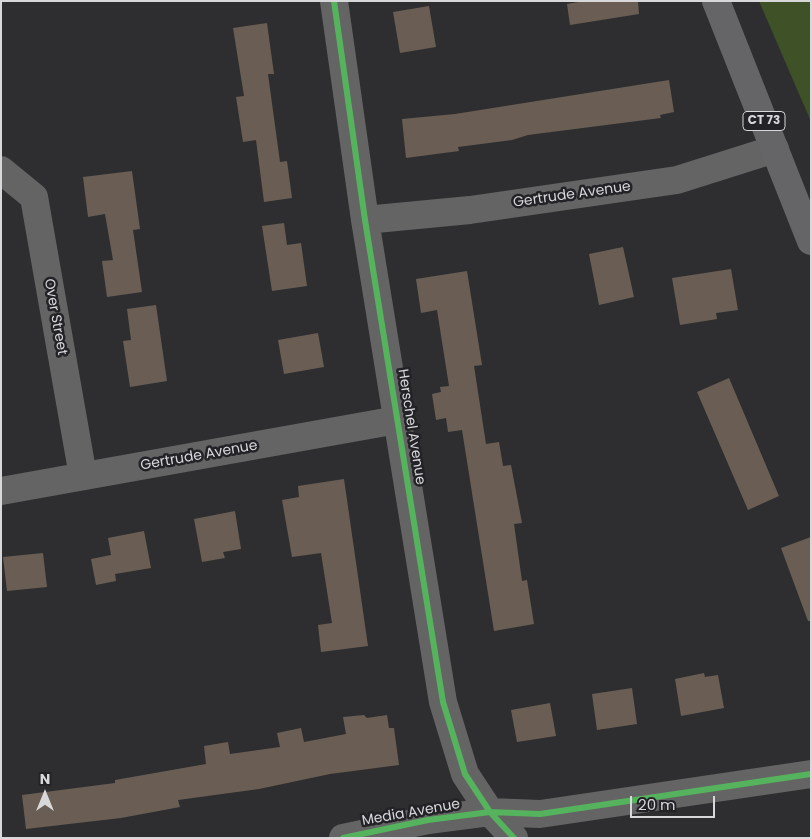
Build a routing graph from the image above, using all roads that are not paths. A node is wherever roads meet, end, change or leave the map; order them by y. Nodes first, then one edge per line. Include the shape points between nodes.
1 (334, 1) edge
2 (716, 1) edge
3 (776, 149) junction
4 (3, 171) edge
5 (365, 220) junction
6 (811, 241) edge
7 (397, 420) junction
8 (83, 476) junction
9 (1, 490) edge
10 (811, 774) edge
11 (490, 812) junction
12 (343, 838) edge
13 (514, 838) edge

1 - 5 street, Herschel Avenue
2 - 3 main road, CT 73
3 - 5 street, Gertrude Avenue via 678,180 470,210
3 - 6 main road, CT 73
4 - 8 street, Over Street via 34,197
5 - 7 street, Herschel Avenue
7 - 8 street, Gertrude Avenue
7 - 11 street, Herschel Avenue via 443,702 465,774
8 - 9 street, Gertrude Avenue
10 - 11 street, Media Avenue via 540,814
11 - 12 street, Media Avenue via 428,820
11 - 13 street, Herschel Avenue

